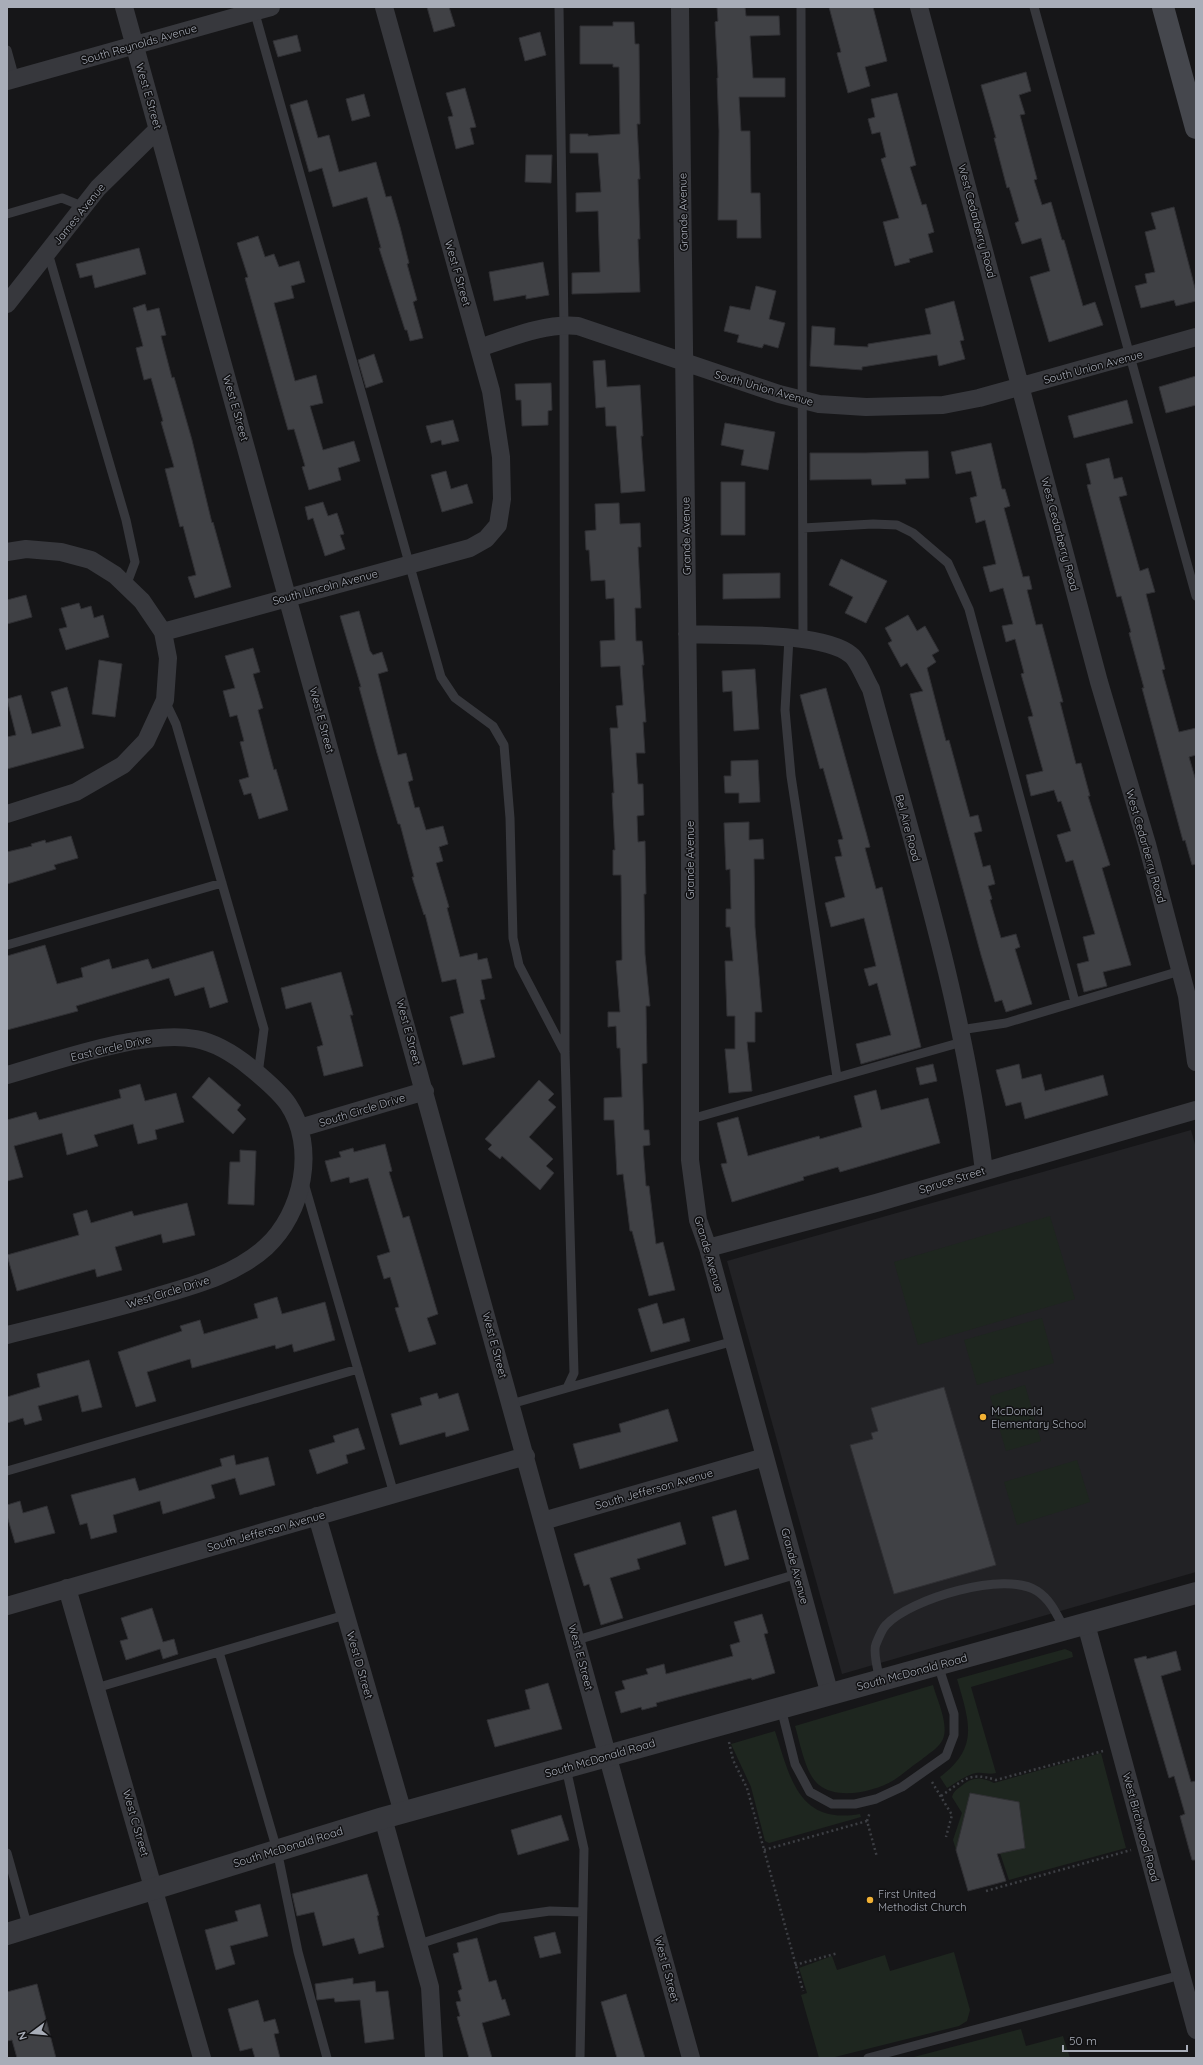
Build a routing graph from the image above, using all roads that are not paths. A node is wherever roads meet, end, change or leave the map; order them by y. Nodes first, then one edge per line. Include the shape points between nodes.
1 (124, 7) edge
2 (384, 7) edge
3 (560, 7) edge
4 (680, 7) edge
5 (801, 7) edge
6 (919, 7) edge
7 (1034, 7) edge
8 (1163, 7) edge
9 (260, 9) edge
10 (134, 45) junction
11 (7, 50) edge
12 (11, 80) edge
13 (1196, 128) edge
14 (158, 129) junction
15 (84, 207) junction
16 (7, 214) edge
17 (48, 253) junction
18 (7, 304) edge
19 (564, 325) junction
20 (1196, 337) edge
21 (479, 348) junction
22 (1130, 357) junction
23 (684, 364) junction
24 (1022, 386) junction
25 (803, 400) junction
26 (804, 528) junction
27 (486, 539) joint
28 (7, 552) edge
29 (410, 564) junction
30 (126, 586) junction
31 (1196, 596) edge
32 (288, 597) junction
33 (163, 632) junction
34 (687, 634) junction
35 (796, 638) junction
36 (164, 700) junction
37 (7, 814) edge
38 (222, 883) junction
39 (7, 944) edge
40 (1180, 971) junction
41 (1074, 1002) junction
42 (961, 1036) junction
43 (565, 1052) junction
44 (1196, 1062) edge
45 (258, 1074) junction
46 (7, 1076) edge
47 (837, 1077) junction
48 (425, 1091) junction
49 (1196, 1110) edge
50 (691, 1119) junction
51 (300, 1128) junction
52 (984, 1170) junction
53 (302, 1176) junction
54 (708, 1248) junction
55 (7, 1335) edge
56 (734, 1341) junction
57 (358, 1369) junction
58 (567, 1388) junction
59 (511, 1404) junction
60 (526, 1456) junction
61 (766, 1457) junction
62 (7, 1471) edge
63 (394, 1494) junction
64 (317, 1516) junction
65 (543, 1521) junction
66 (797, 1574) junction
67 (67, 1588) junction
68 (1196, 1593) edge
69 (7, 1606) edge
70 (345, 1615) junction
71 (1086, 1624) junction
72 (1065, 1630) junction
73 (577, 1640) junction
74 (220, 1652) junction
75 (938, 1665) junction
76 (880, 1682) junction
77 (96, 1688) junction
78 (830, 1695) junction
79 (781, 1708) junction
80 (608, 1755) junction
81 (566, 1768) junction
82 (393, 1816) junction
83 (277, 1850) junction
84 (7, 1853) edge
85 (155, 1889) junction
86 (582, 1912) junction
87 (28, 1928) junction
88 (7, 1934) edge
89 (419, 1944) junction
90 (1181, 1975) junction
91 (1196, 2030) edge
92 (202, 2058) edge
93 (327, 2058) edge
94 (434, 2058) edge
95 (580, 2058) edge
96 (691, 2058) edge
97 (868, 2058) edge

1 - 10 street, West E Street
2 - 21 street, West F Street
3 - 19 lane
4 - 23 street, Grande Avenue
5 - 25 lane
6 - 24 street, West Cedarberry Road
7 - 22 lane
8 - 13 main road
9 - 10 street, South Reynolds Avenue
9 - 29 lane
10 - 12 street, South Reynolds Avenue
10 - 14 street, West E Street
11 - 12 lane
14 - 15 street, James Avenue via 98,188
14 - 32 street, West E Street
15 - 16 lane via 62,198
15 - 17 street, James Avenue
17 - 18 street, James Avenue
17 - 30 lane via 126,520 135,562
19 - 21 street, South Union Avenue
19 - 23 street, South Union Avenue via 578,326
19 - 43 lane
20 - 22 street, South Union Avenue
21 - 27 street, West F Street via 491,391 501,457 502,499 498,525
22 - 24 street, South Union Avenue
22 - 31 lane
23 - 25 street, South Union Avenue
23 - 34 street, Grande Avenue
24 - 25 street, South Union Avenue via 943,405 866,407 819,404
24 - 40 street, West Cedarberry Road via 1099,682 1147,844
25 - 26 lane
26 - 35 lane
26 - 41 lane via 897,525 914,533 948,563 968,609
27 - 29 street, South Lincoln Avenue via 470,548
28 - 30 street via 26,549 61,552 91,560 115,575
29 - 32 street, South Lincoln Avenue
29 - 43 lane via 441,676 455,698 493,726 504,745 510,818 513,938 519,965
30 - 33 street via 142,601
32 - 33 street, South Lincoln Avenue
32 - 48 street, West E Street
33 - 36 street via 168,658
34 - 35 street, Bel Aire Road
34 - 50 street, Grande Avenue
35 - 42 street, Bel Aire Road via 829,644 852,655 871,689 950,985
35 - 47 lane via 785,710 791,776
36 - 37 street via 146,741 123,765 76,792
36 - 38 lane via 176,724
38 - 39 lane
38 - 45 lane via 264,1029
40 - 41 lane
40 - 44 street, West Cedarberry Road via 1187,996
41 - 42 lane
42 - 47 lane
42 - 52 street, Bel Aire Road
43 - 58 lane via 574,1373
45 - 46 street, East Circle Drive via 230,1051 196,1039 158,1037 116,1045
45 - 51 street, East Circle Drive via 288,1103
47 - 50 lane
48 - 51 street, South Circle Drive
48 - 59 street, West E Street
49 - 52 street, Spruce Street
50 - 54 street, Grande Avenue via 690,1160 698,1220
51 - 53 street, West Circle Drive via 305,1163
52 - 54 street, Spruce Street via 876,1203
53 - 55 street, West Circle Drive via 299,1193 283,1225 266,1247 234,1269 206,1282
53 - 57 lane
54 - 56 street, Grande Avenue
56 - 58 lane
56 - 61 street, Grande Avenue
57 - 62 lane
57 - 63 lane
58 - 59 lane
59 - 60 street, West E Street
60 - 63 street, South Jefferson Avenue
60 - 65 street, West E Street
61 - 65 street, South Jefferson Avenue
61 - 66 street, Grande Avenue
63 - 64 street, South Jefferson Avenue
64 - 67 street, South Jefferson Avenue
64 - 70 street, West D Street
65 - 73 street, West E Street
66 - 73 lane
66 - 78 street, Grande Avenue
67 - 69 street, South Jefferson Avenue
67 - 77 street, West C Street
68 - 71 street, South McDonald Road
70 - 74 lane
70 - 82 street, West D Street
71 - 72 street, South McDonald Road
71 - 90 street, West Birchwood Road
72 - 75 street, South McDonald Road
72 - 76 lane via 1051,1602 1036,1590 1008,1583 990,1583 961,1590 913,1606 885,1626 875,1646
73 - 80 street, West E Street
74 - 77 lane
74 - 83 lane
75 - 76 street, South McDonald Road
75 - 79 lane via 954,1714 954,1735 946,1756 902,1787 876,1799 855,1804 832,1804 810,1792 795,1764
76 - 78 street, South McDonald Road
77 - 85 street, West C Street
78 - 79 street, South McDonald Road
79 - 80 street, South McDonald Road
80 - 81 street, South McDonald Road
80 - 96 street, West E Street
81 - 82 street, South McDonald Road
81 - 86 lane via 584,1849
82 - 83 street, South McDonald Road
82 - 89 street, West D Street
83 - 85 street, South McDonald Road
83 - 93 lane via 298,1952
84 - 87 lane
85 - 87 street, South McDonald Road
85 - 92 street, West C Street
86 - 89 lane via 550,1911 500,1918
86 - 95 lane
87 - 88 street, South McDonald Road
89 - 94 street, West D Street via 430,1987
90 - 91 street, West Birchwood Road
90 - 97 lane

